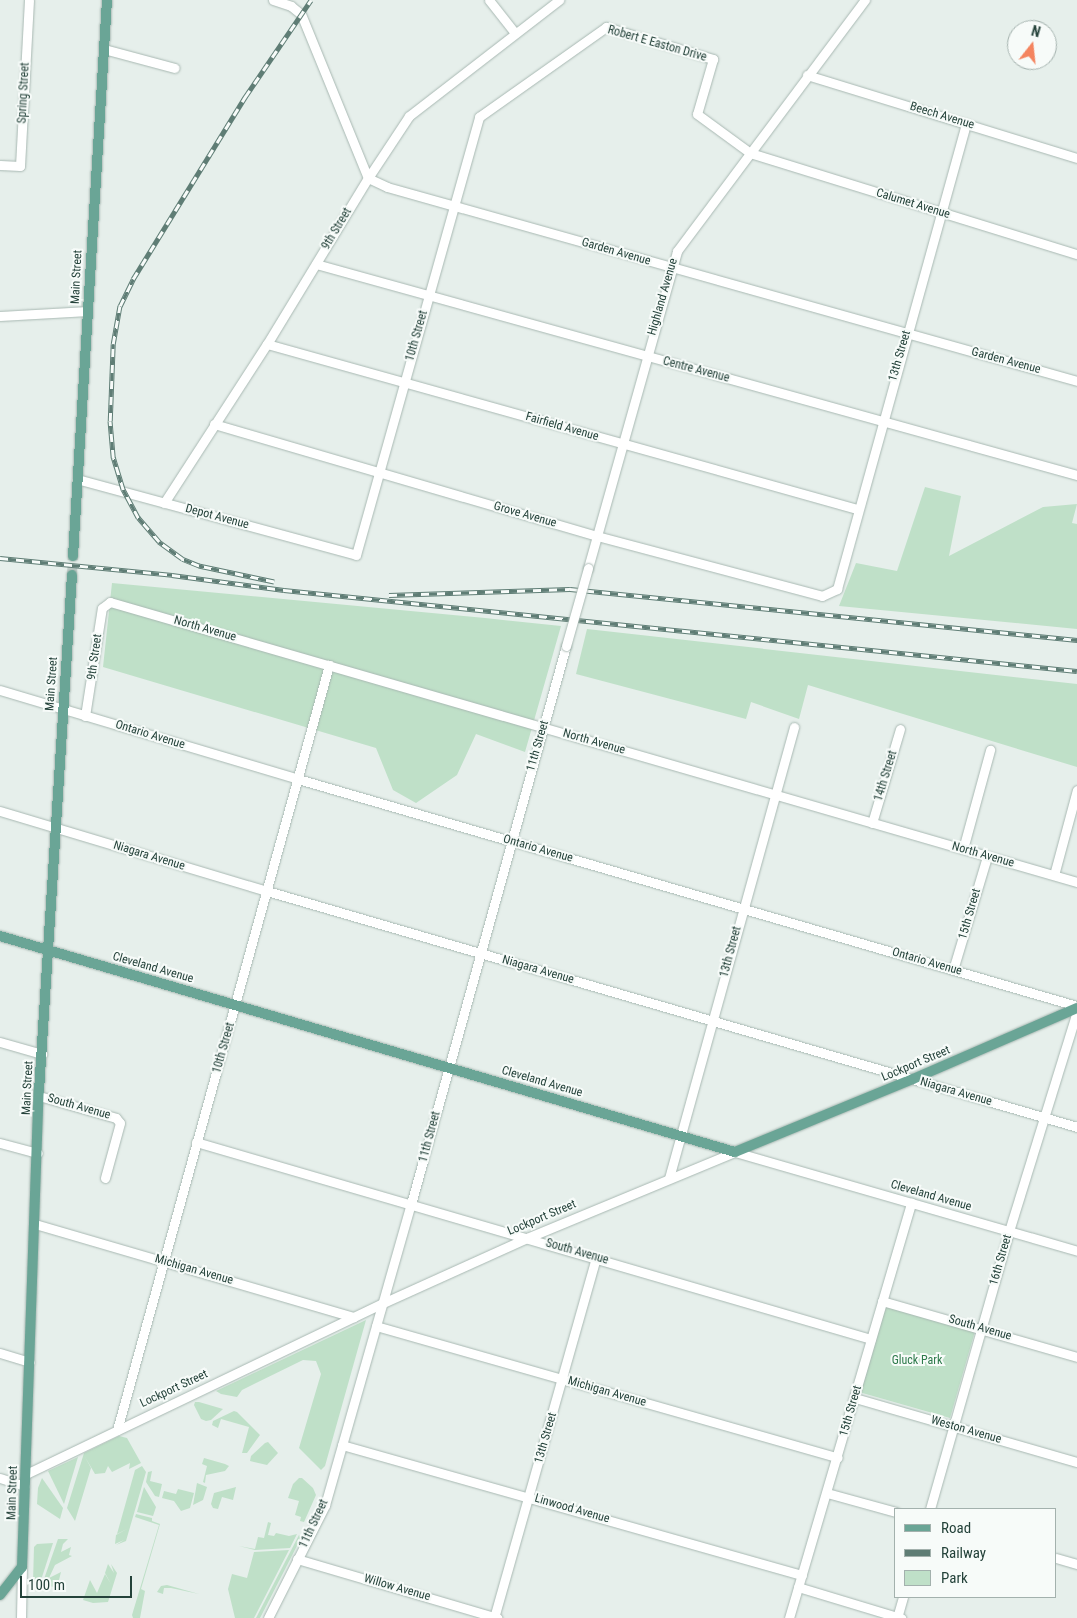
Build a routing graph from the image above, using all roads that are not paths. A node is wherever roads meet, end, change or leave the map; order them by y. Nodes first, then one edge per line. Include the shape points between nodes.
1 (29, 0) edge
2 (107, 0) edge
3 (273, 0) edge
4 (489, 0) edge
5 (559, 0) edge
6 (865, 0) edge
7 (292, 3) edge
8 (515, 33) junction
9 (104, 49) junction
10 (175, 68) dead end
11 (807, 76) junction
12 (478, 118) joint
13 (966, 124) junction
14 (750, 153) junction
15 (1077, 158) edge
16 (0, 165) edge
17 (368, 178) junction
18 (453, 207) junction
19 (940, 212) junction
20 (1077, 254) edge
21 (316, 264) junction
22 (671, 268) junction
23 (428, 297) junction
24 (88, 311) junction
25 (0, 316) edge
26 (906, 334) junction
27 (267, 344) junction
28 (646, 357) junction
29 (1077, 381) edge
30 (404, 382) junction
31 (882, 420) junction
32 (214, 424) junction
33 (624, 444) junction
34 (379, 472) junction
35 (1077, 475) edge
36 (78, 480) junction
37 (164, 503) junction
38 (857, 510) junction
39 (597, 536) junction
40 (356, 555) joint
41 (73, 556) tunnel mouth
42 (72, 575) tunnel mouth
43 (837, 588) joint
44 (110, 602) joint
45 (566, 646) joint
46 (329, 666) junction
47 (0, 690) edge
48 (63, 709) junction
49 (86, 716) junction
50 (794, 727) dead end
51 (544, 728) junction
52 (900, 729) dead end
53 (990, 750) dead end
54 (298, 779) junction
55 (1077, 790) edge
56 (775, 795) junction
57 (0, 811) edge
58 (872, 823) junction
59 (55, 827) junction
60 (512, 841) junction
61 (963, 849) junction
62 (987, 857) junction
63 (1054, 875) junction
64 (1077, 882) edge
65 (267, 892) junction
66 (743, 908) junction
67 (0, 936) edge
68 (49, 950) junction
69 (481, 954) junction
70 (954, 970) junction
71 (236, 1005) junction
72 (1077, 1007) edge
73 (1077, 1012) edge
74 (712, 1021) junction
75 (0, 1042) edge
76 (42, 1054) junction
77 (449, 1068) junction
78 (913, 1079) junction
79 (39, 1096) junction
80 (1044, 1117) junction
81 (1077, 1127) edge
82 (679, 1136) junction
83 (0, 1142) edge
84 (196, 1142) junction
85 (735, 1152) junction
86 (38, 1153) junction
87 (105, 1178) dead end
88 (668, 1178) junction
89 (911, 1203) junction
90 (411, 1204) junction
91 (35, 1224) junction
92 (1009, 1231) junction
93 (527, 1238) junction
94 (1077, 1251) edge
95 (596, 1258) junction
96 (164, 1262) junction
97 (882, 1301) junction
98 (383, 1303) junction
99 (354, 1317) junction
100 (376, 1326) junction
101 (981, 1328) junction
102 (871, 1339) junction
103 (0, 1353) edge
104 (1077, 1357) edge
105 (30, 1362) junction
106 (562, 1379) junction
107 (855, 1398) junction
108 (953, 1426) junction
109 (117, 1430) junction
110 (342, 1445) junction
111 (838, 1458) junction
112 (1077, 1462) edge
113 (26, 1474) junction
114 (0, 1478) edge
115 (26, 1486) junction
116 (827, 1493) junction
117 (529, 1497) junction
118 (930, 1508) edge
119 (894, 1511) edge
120 (1057, 1558) edge
121 (297, 1559) junction
122 (1077, 1564) edge
123 (22, 1568) junction
124 (802, 1576) junction
125 (4, 1584) edge
126 (798, 1587) junction
127 (0, 1595) edge
128 (903, 1598) edge
129 (21, 1618) edge
130 (268, 1618) edge
131 (495, 1618) edge
132 (789, 1618) edge
133 (898, 1618) edge

1 - 16 street, Spring Street via 20,166
2 - 9 main road, Main Street
3 - 7 street
4 - 8 street
5 - 8 street, 9th Street
6 - 11 street, Highland Avenue
7 - 17 street via 301,14
8 - 17 street, 9th Street via 409,116
9 - 10 street
9 - 24 main road, Main Street
11 - 13 street, Beech Avenue
11 - 14 street, Highland Avenue
12 - 14 street, Robert E Easton Drive via 606,27 712,59 697,114
12 - 18 street, 10th Street
13 - 15 street, Beech Avenue
13 - 19 street, 13th Street
14 - 19 street, Calumet Avenue
14 - 22 street, Highland Avenue via 677,251
17 - 18 street, Garden Avenue
17 - 21 street, 9th Street
18 - 22 street, Garden Avenue
18 - 23 street, 10th Street
19 - 20 street, Calumet Avenue
19 - 26 street, 13th Street
21 - 23 street, Centre Avenue
21 - 27 street, 9th Street
22 - 26 street, Garden Avenue
22 - 28 street, Highland Avenue
23 - 28 street, Centre Avenue
23 - 30 street, 10th Street
24 - 25 street
24 - 36 main road, Main Street
26 - 29 street, Garden Avenue
26 - 31 street, 13th Street
27 - 30 street, Fairfield Avenue
27 - 32 street, 9th Street
28 - 31 street, Centre Avenue
28 - 33 street, Highland Avenue
30 - 33 street, Fairfield Avenue
30 - 34 street, 10th Street
31 - 35 street, Centre Avenue
31 - 38 street, 13th Street
32 - 34 street, Grove Avenue
32 - 37 street, 9th Street
33 - 38 street, Fairfield Avenue
33 - 39 street, Highland Avenue
34 - 39 street, Grove Avenue
34 - 40 street, 10th Street
36 - 37 street, Depot Avenue
36 - 41 main road, Main Street
37 - 40 street, Depot Avenue
38 - 43 street, 13th Street
39 - 43 street, Grove Avenue via 822,596
39 - 45 street, Highland Avenue, bridge
42 - 48 main road, Main Street
44 - 46 street, North Avenue
44 - 49 street, 9th Street via 102,608
45 - 51 street, 11th Street
46 - 51 street, North Avenue
46 - 54 street, 10th Street
47 - 48 street, Ontario Avenue
48 - 49 street, Ontario Avenue
48 - 59 main road, Main Street
49 - 54 street, Ontario Avenue
50 - 56 street, 13th Street
51 - 56 street, North Avenue
51 - 60 street, 11th Street
52 - 58 street, 14th Street
53 - 61 street
54 - 60 street, Ontario Avenue
54 - 65 street, 10th Street
55 - 63 street
56 - 58 street, North Avenue
56 - 66 street, 13th Street
57 - 59 street, Niagara Avenue
58 - 61 street, North Avenue
59 - 65 street, Niagara Avenue
59 - 68 main road, Main Street
60 - 66 street, Ontario Avenue
60 - 69 street, 11th Street
61 - 62 street, North Avenue
62 - 63 street, North Avenue
62 - 70 street, 15th Street
63 - 64 street, North Avenue
65 - 69 street, Niagara Avenue
65 - 71 street, 10th Street
66 - 70 street, Ontario Avenue
66 - 74 street, 13th Street
67 - 68 main road, Cleveland Avenue
68 - 71 main road, Cleveland Avenue
68 - 76 main road, Main Street
69 - 74 street, Niagara Avenue
69 - 77 street, 11th Street
70 - 72 street, Ontario Avenue
71 - 77 main road, Cleveland Avenue
71 - 84 street, 10th Street
72 - 78 main road, Lockport Street
73 - 80 street, 16th Street
74 - 78 street, Niagara Avenue
74 - 82 street, 13th Street
75 - 76 street
76 - 79 main road, Main Street
77 - 82 main road, Cleveland Avenue
77 - 90 street, 11th Street
78 - 80 street, Niagara Avenue
78 - 85 main road, Lockport Street
79 - 86 main road, Main Street
79 - 87 street, South Avenue via 116,1118 120,1123
80 - 81 street, Niagara Avenue
80 - 92 street, 16th Street
82 - 85 main road, Cleveland Avenue
82 - 88 street, 13th Street
83 - 86 street
84 - 90 street, South Avenue
84 - 96 street, 10th Street
85 - 88 street, Lockport Street
85 - 89 street, Cleveland Avenue
86 - 91 main road, Main Street
88 - 93 street, Lockport Street
89 - 92 street, Cleveland Avenue
89 - 97 street, 15th Street
90 - 93 street, South Avenue
90 - 98 street, 11th Street
91 - 96 street, Michigan Avenue
91 - 105 main road, Main Street
92 - 94 street, Cleveland Avenue
92 - 101 street, 16th Street
93 - 95 street, South Avenue
93 - 98 street, Lockport Street
95 - 102 street, South Avenue
95 - 106 street, 13th Street
96 - 99 street, Michigan Avenue
96 - 109 street, 10th Street
97 - 101 street, South Avenue
97 - 102 street, 15th Street
98 - 99 street, Lockport Street
98 - 100 street, 11th Street
99 - 109 street, Lockport Street
100 - 106 street, Michigan Avenue
100 - 110 street, 11th Street
101 - 104 street, South Avenue
101 - 108 street, 16th Street
102 - 107 street, 15th Street
103 - 105 street
105 - 113 main road, Main Street
106 - 111 street, Michigan Avenue
106 - 117 street, 13th Street
107 - 108 street, Weston Avenue
107 - 111 street, 15th Street
108 - 112 street, Weston Avenue
108 - 118 street, 16th Street
109 - 113 street, Lockport Street
110 - 117 street, Linwood Avenue
110 - 121 street, 11th Street via 325,1505
111 - 116 street, 15th Street
113 - 115 main road, Main Street
114 - 115 street
115 - 123 main road, Main Street
116 - 119 street
116 - 124 street, 15th Street
117 - 124 street, Linwood Avenue
117 - 131 street, 13th Street
120 - 122 street
121 - 130 street, 11th Street
121 - 131 street, Willow Avenue
123 - 125 main road
123 - 129 street
124 - 126 street, 15th Street
125 - 127 main road
126 - 132 street, 15th Street
126 - 133 street
128 - 133 street

